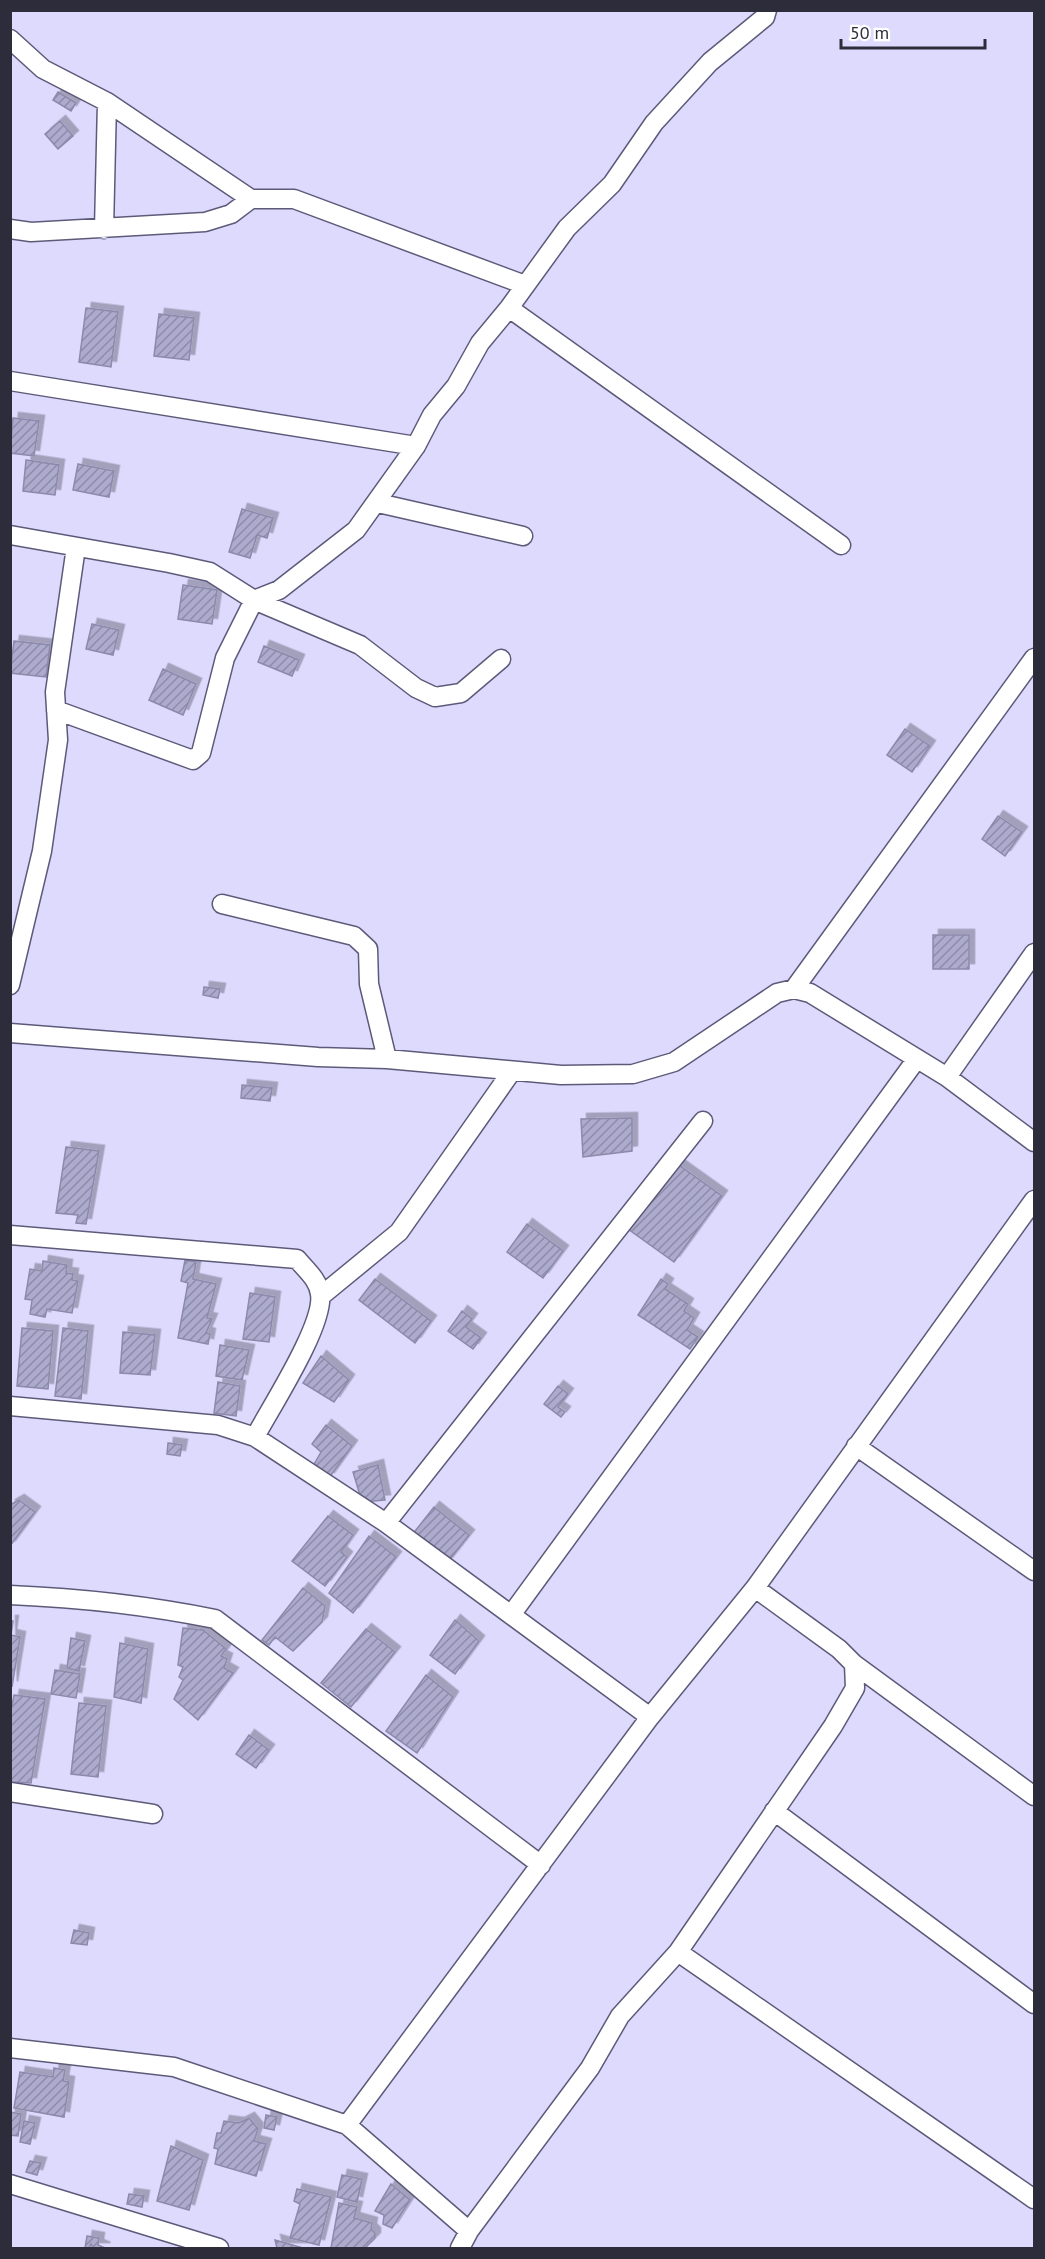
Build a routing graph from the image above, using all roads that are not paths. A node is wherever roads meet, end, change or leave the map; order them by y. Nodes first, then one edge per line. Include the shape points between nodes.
1 (767, 10) edge
2 (10, 39) edge
3 (107, 102) junction
4 (251, 199) junction
5 (10, 229) edge
6 (104, 229) junction
7 (525, 285) junction
8 (509, 308) junction
9 (10, 381) edge
10 (416, 446) junction
11 (378, 504) junction
12 (10, 535) edge
13 (523, 536) dead end
14 (842, 545) dead end
15 (76, 547) junction
16 (254, 600) junction
17 (1035, 658) edge
18 (501, 659) dead end
19 (56, 710) junction
20 (222, 904) dead end
21 (1035, 953) edge
22 (10, 985) edge
23 (794, 989) junction
24 (10, 1034) edge
25 (387, 1059) junction
26 (916, 1060) junction
27 (512, 1071) junction
28 (947, 1077) junction
29 (703, 1121) dead end
30 (1035, 1142) edge
31 (1035, 1200) edge
32 (10, 1235) edge
33 (321, 1296) junction
34 (10, 1406) edge
35 (255, 1437) junction
36 (856, 1446) junction
37 (386, 1523) junction
38 (1035, 1571) edge
39 (755, 1588) junction
40 (10, 1595) edge
41 (511, 1615) junction
42 (854, 1664) junction
43 (650, 1717) junction
44 (10, 1792) edge
45 (1035, 1796) edge
46 (774, 1811) junction
47 (153, 1814) dead end
48 (541, 1865) junction
49 (678, 1952) junction
50 (1035, 2004) edge
51 (10, 2048) edge
52 (347, 2125) junction
53 (10, 2184) edge
54 (1035, 2199) edge
55 (470, 2231) junction
56 (219, 2248) edge
57 (460, 2248) edge

1 - 7 street via 765,17 710,62 654,123 612,183 567,228
2 - 3 street via 43,69
3 - 4 street
3 - 6 street
4 - 6 street via 231,214 206,222
4 - 7 street via 294,199
5 - 6 street
7 - 8 street
8 - 10 street via 480,343
8 - 14 street
9 - 10 street
10 - 11 street
11 - 13 street
11 - 16 street via 356,530 279,590
12 - 15 street
15 - 16 street via 210,572
15 - 19 street via 56,680
16 - 18 street via 360,645 416,688 435,697 461,693
16 - 19 street via 225,658 201,753 193,760
17 - 23 street
19 - 22 street via 58,740 42,851
20 - 25 street via 354,936 368,949 369,984
21 - 28 street
23 - 26 street via 810,993
23 - 27 street via 777,993 674,1062 633,1074
24 - 25 street
25 - 27 street
26 - 28 street
26 - 41 street
27 - 33 street via 399,1232
28 - 30 street
29 - 37 street
31 - 36 street
32 - 33 street via 297,1259 317,1282
33 - 35 street via 318,1320
34 - 35 street via 218,1425
35 - 37 street
36 - 38 street
36 - 39 street
37 - 41 street
39 - 42 street
39 - 43 street
40 - 48 street via 148,1605 215,1619
41 - 43 street
42 - 45 street
42 - 46 street via 855,1688
43 - 48 street
44 - 47 street
46 - 49 street
46 - 50 street
48 - 52 street
49 - 54 street
49 - 55 street via 620,2016 590,2068
51 - 52 street via 174,2067
52 - 55 street
53 - 56 street
55 - 57 street

